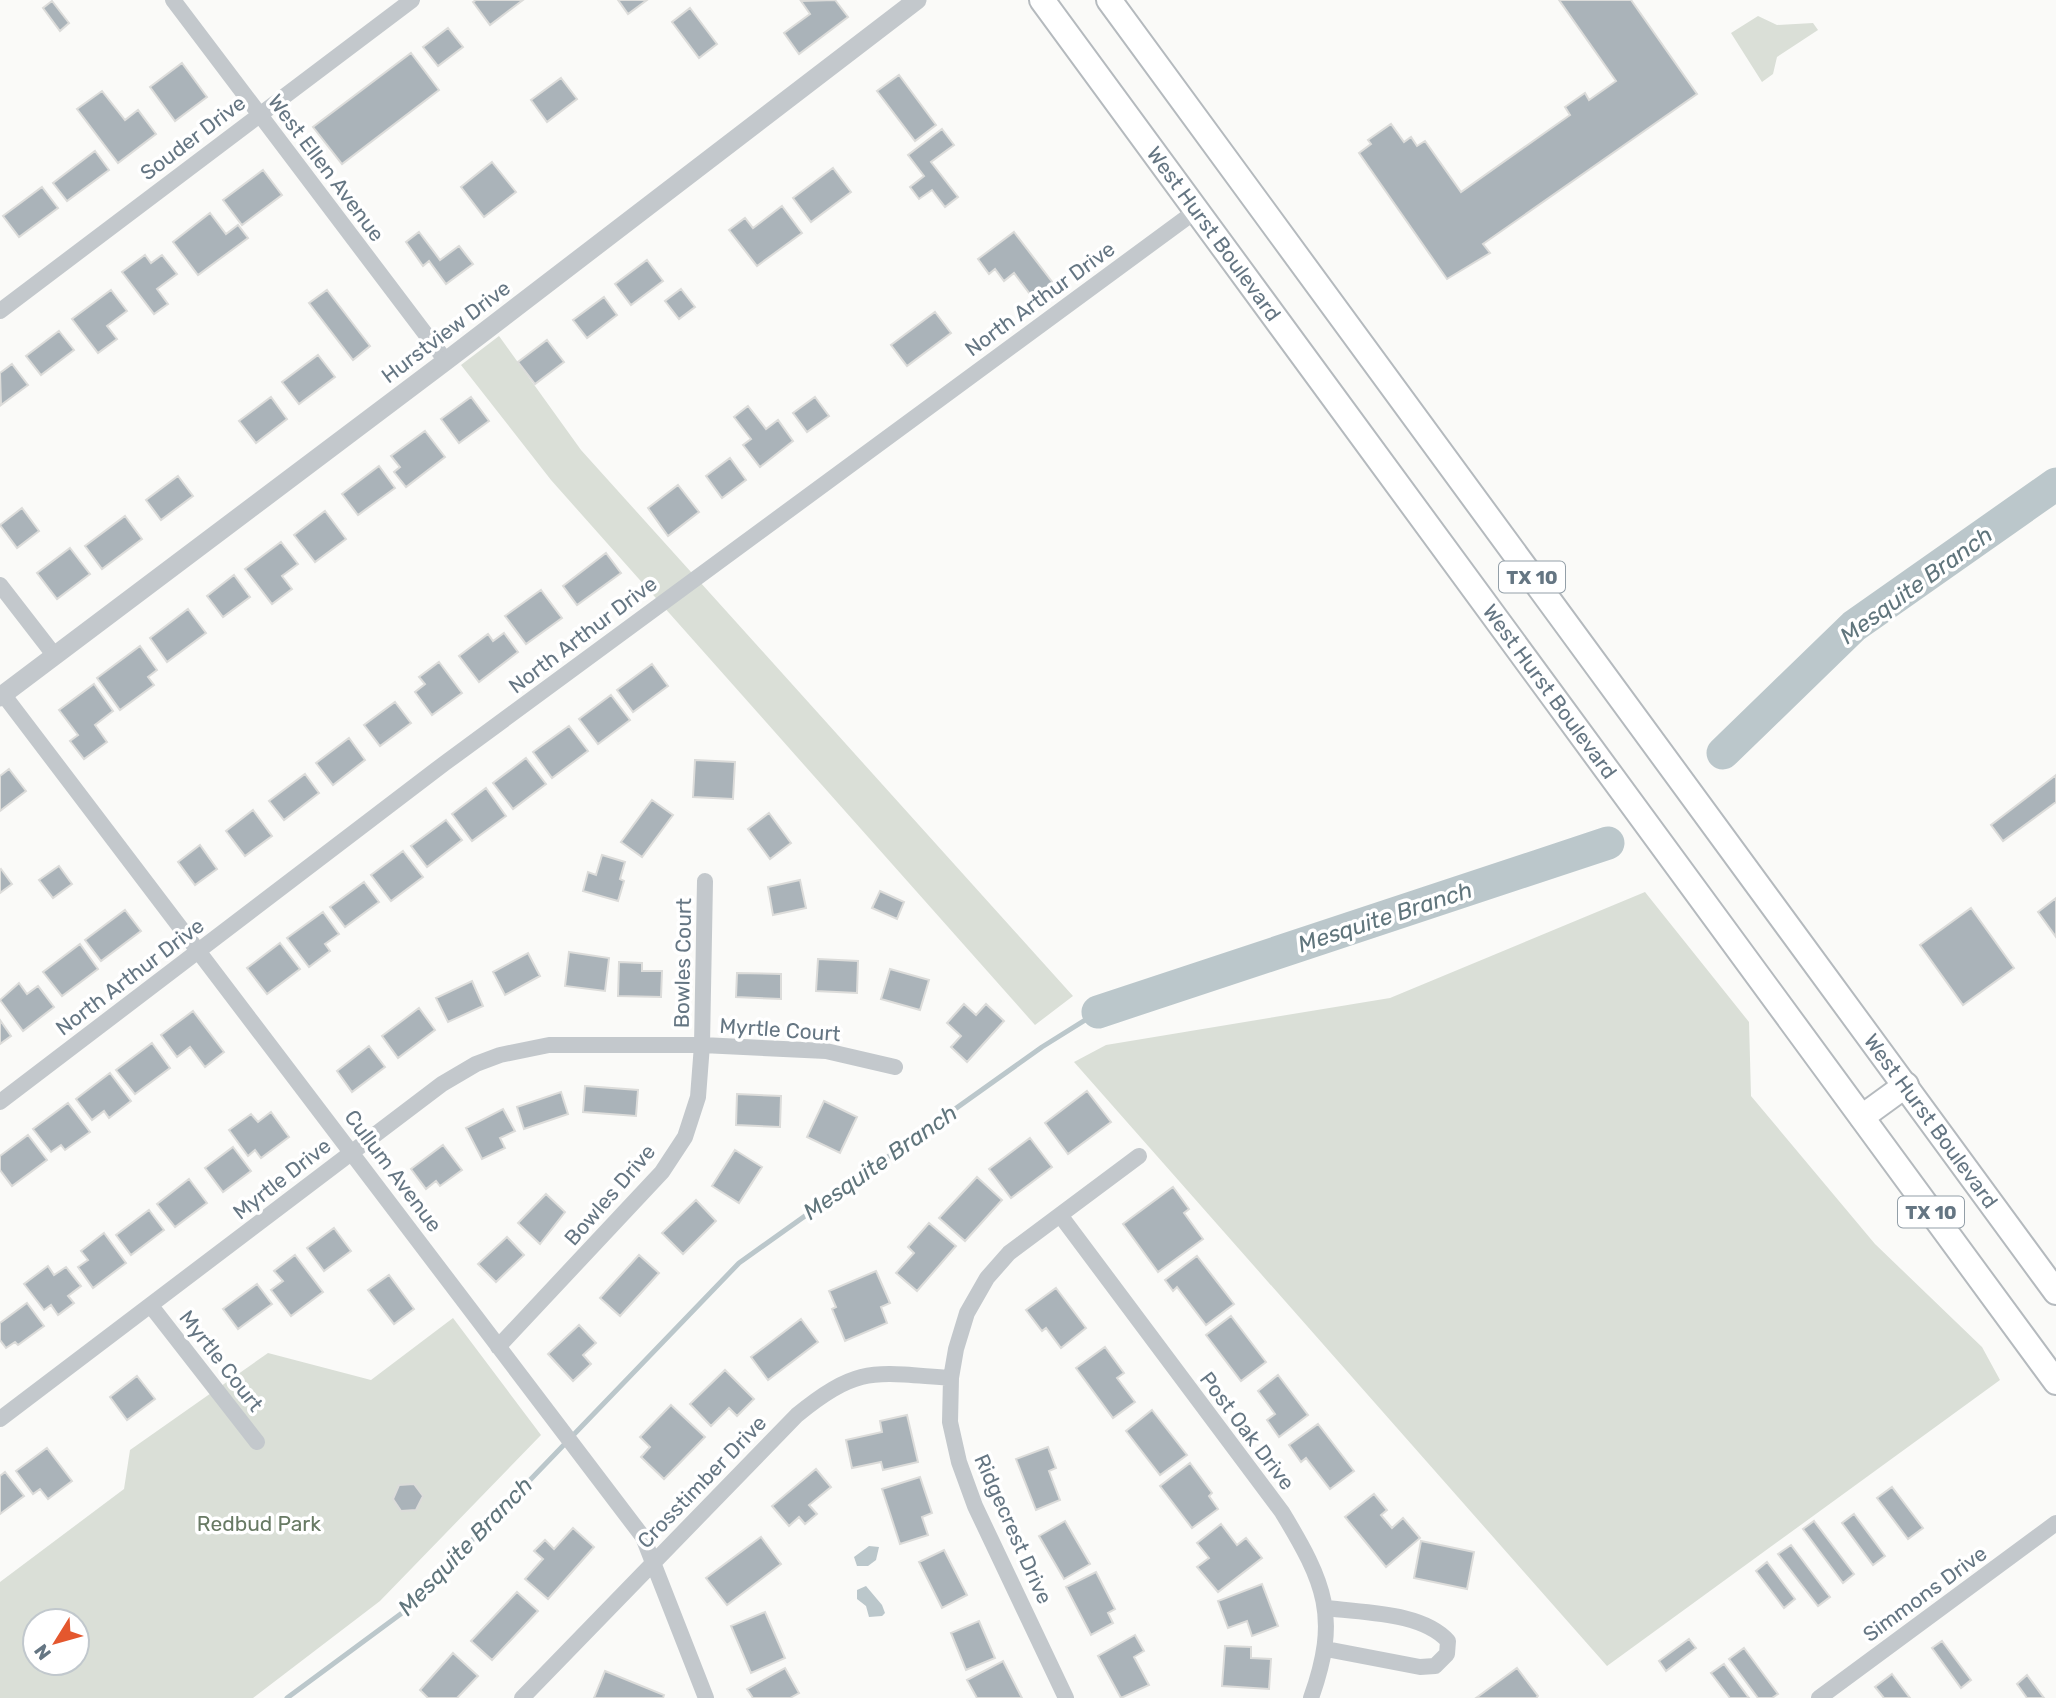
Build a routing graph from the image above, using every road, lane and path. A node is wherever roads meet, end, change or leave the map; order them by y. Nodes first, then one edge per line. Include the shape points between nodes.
1 (173, 0) edge
2 (412, 0) edge
3 (917, 0) edge
4 (1042, 0) edge
5 (1109, 0) edge
6 (260, 114) junction
7 (1197, 210) junction
8 (0, 311) edge
9 (446, 360) junction
10 (0, 585) edge
11 (55, 656) junction
12 (2, 695) edge
13 (705, 881) dead end
14 (199, 951) junction
15 (702, 1045) junction
16 (895, 1067) dead end
17 (1906, 1086) junction
18 (0, 1101) edge
19 (1862, 1117) junction
20 (352, 1152) junction
21 (1139, 1156) dead end
22 (1060, 1215) junction
23 (2056, 1292) edge
24 (151, 1306) junction
25 (498, 1347) junction
26 (951, 1378) junction
27 (2056, 1382) edge
28 (0, 1419) edge
29 (257, 1442) dead end
30 (2056, 1523) edge
31 (654, 1562) junction
32 (1327, 1608) junction
33 (1326, 1649) junction
34 (522, 1698) edge
35 (706, 1698) edge
36 (1066, 1698) edge
37 (1311, 1698) edge
38 (1819, 1698) edge

1 - 6 street, West Ellen Avenue
2 - 6 street, Souder Drive
3 - 9 street, Hurstview Drive
4 - 7 main road, West Hurst Boulevard / TX 10
5 - 17 main road, West Hurst Boulevard / TX 10
6 - 8 street, Souder Drive
6 - 9 street, West Ellen Avenue
7 - 14 street, North Arthur Drive via 735,548
7 - 19 main road, West Hurst Boulevard / TX 10
9 - 11 street, Hurstview Drive
10 - 11 street
11 - 12 street, Hurstview Drive
12 - 14 street, Cullum Avenue
13 - 15 street, Bowles Court
14 - 18 street, North Arthur Drive
14 - 20 street, Cullum Avenue
15 - 16 street, Myrtle Court via 825,1051
15 - 20 street, Myrtle Drive via 549,1045 500,1055 442,1083
15 - 25 street, Bowles Drive via 698,1097 674,1155
17 - 19 main road
17 - 23 main road, West Hurst Boulevard / TX 10
19 - 27 main road, West Hurst Boulevard / TX 10
20 - 24 street, Myrtle Drive
20 - 25 street, Cullum Avenue
21 - 22 street, Ridgecrest Drive
22 - 26 street, Ridgecrest Drive via 1009,1253 987,1279 967,1313
22 - 32 street, Post Oak Drive via 1282,1512 1309,1556
24 - 28 street, Myrtle Drive
24 - 29 street, Myrtle Court
25 - 31 street, Cullum Avenue via 643,1536
26 - 31 street, Crosstimber Drive via 874,1373 825,1392
26 - 36 street, Ridgecrest Drive via 950,1422 959,1462 975,1506
30 - 38 street, Simmons Drive
31 - 34 street, Crosstimber Drive
31 - 35 street, Cullum Avenue
32 - 33 street, Post Oak Drive
32 - 33 street via 1414,1622 1437,1629 1448,1641 1447,1654 1428,1667
33 - 37 street, Post Oak Drive

